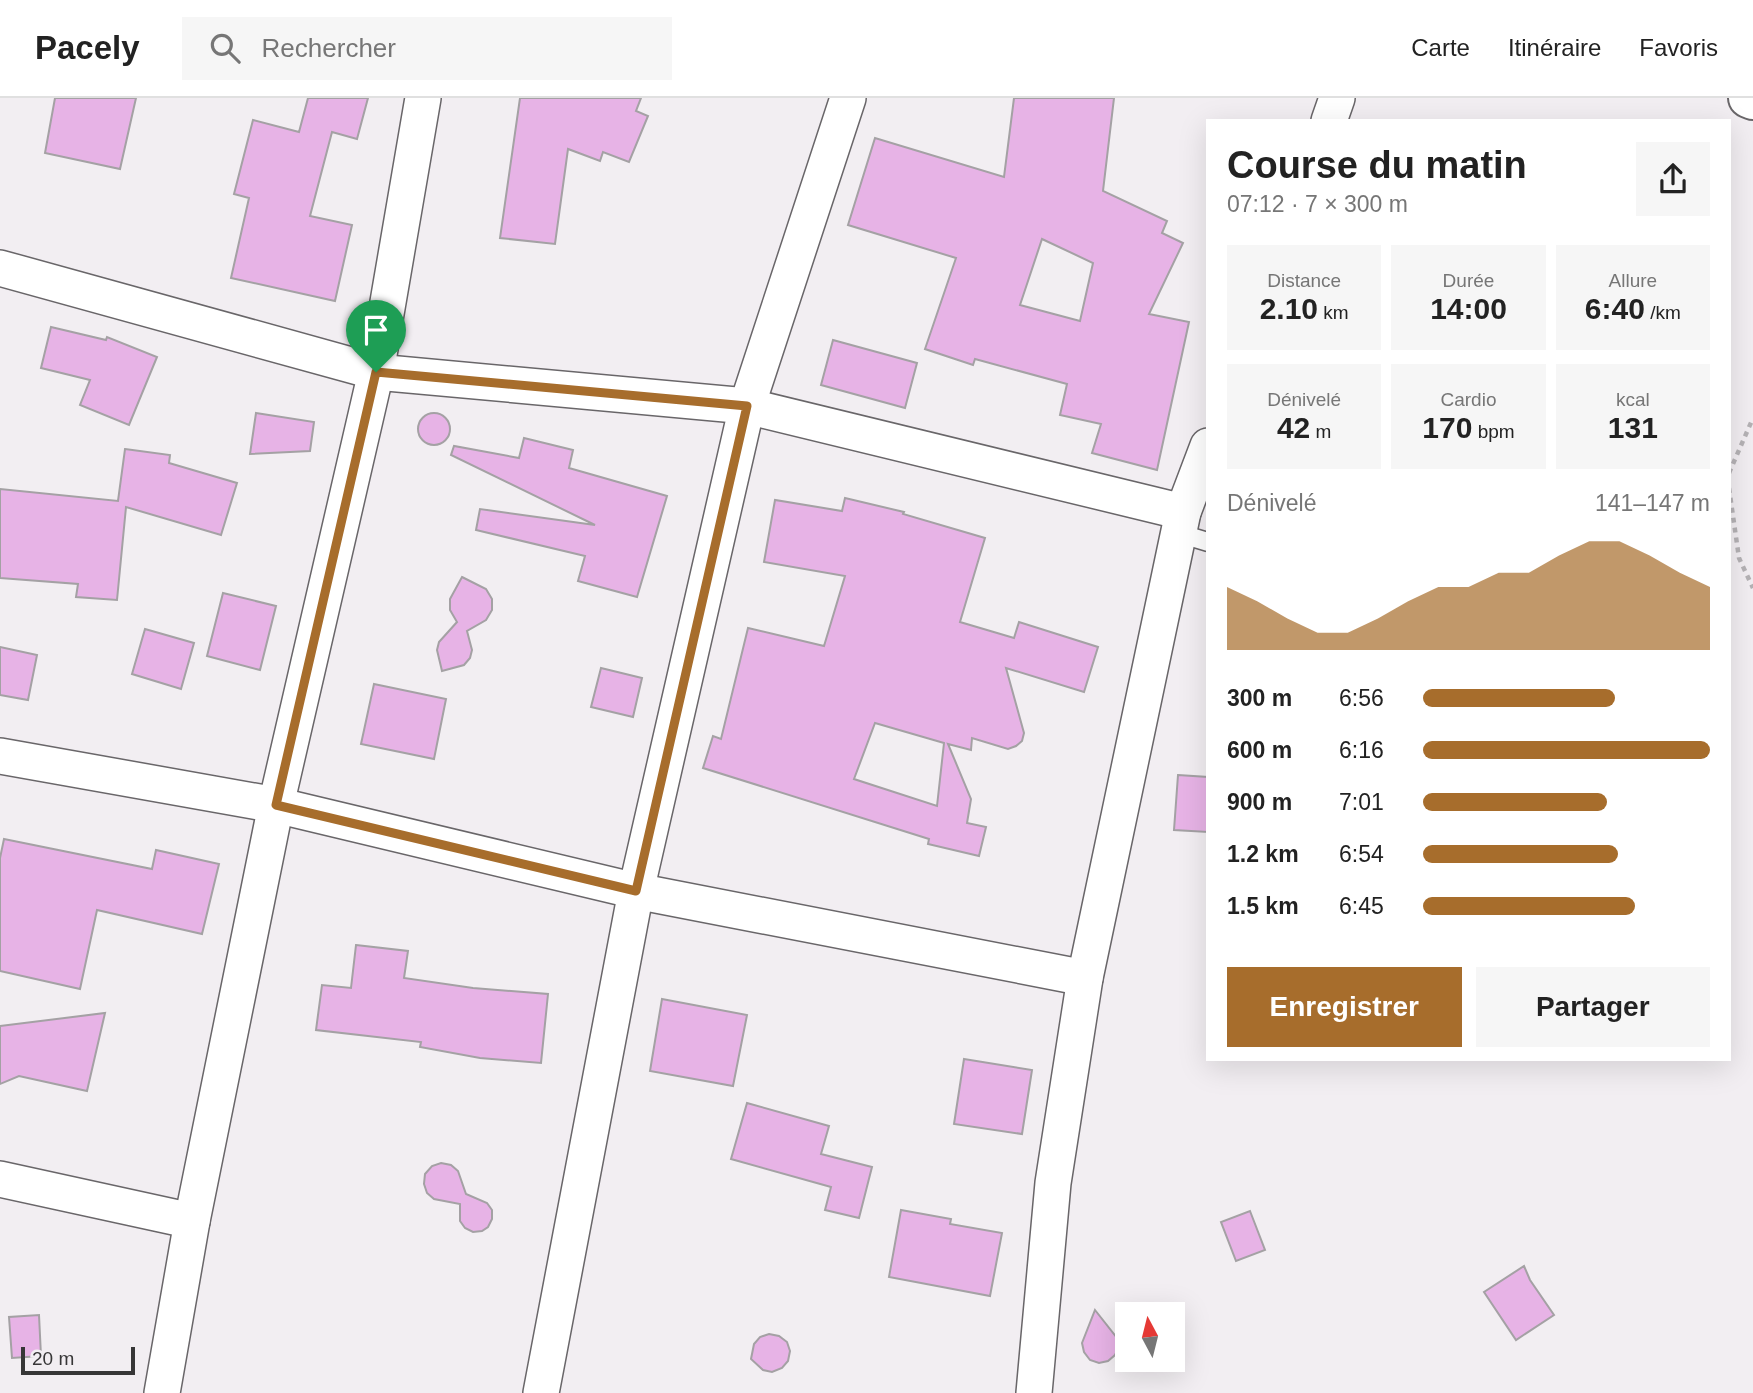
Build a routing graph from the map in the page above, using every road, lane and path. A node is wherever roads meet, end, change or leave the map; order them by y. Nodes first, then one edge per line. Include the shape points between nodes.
1 (423, 98) edge
2 (849, 98) edge
3 (1337, 98) edge
4 (1748, 98) edge
5 (1753, 100) edge
6 (1330, 119) edge
7 (0, 268) edge
8 (376, 372) junction
9 (747, 406) junction
10 (1753, 418) edge
11 (1206, 455) edge
12 (1731, 468) edge
13 (1731, 502) edge
14 (1189, 529) edge
15 (1753, 587) edge
16 (0, 756) edge
17 (276, 805) junction
18 (636, 891) junction
19 (1085, 978) junction
20 (0, 1179) edge
21 (192, 1221) junction
22 (162, 1393) edge
23 (541, 1393) edge
24 (1034, 1393) edge

1 - 8 street
2 - 9 street
3 - 6 street
4 - 5 main road
7 - 8 street
8 - 9 street
8 - 17 street
9 - 14 street
9 - 18 street
10 - 12 path
11 - 14 street
13 - 15 path via 1739,558
14 - 19 street
16 - 17 street
17 - 18 street
17 - 21 street
18 - 19 street
18 - 23 street
19 - 24 street via 1053,1183
20 - 21 street
21 - 22 street

